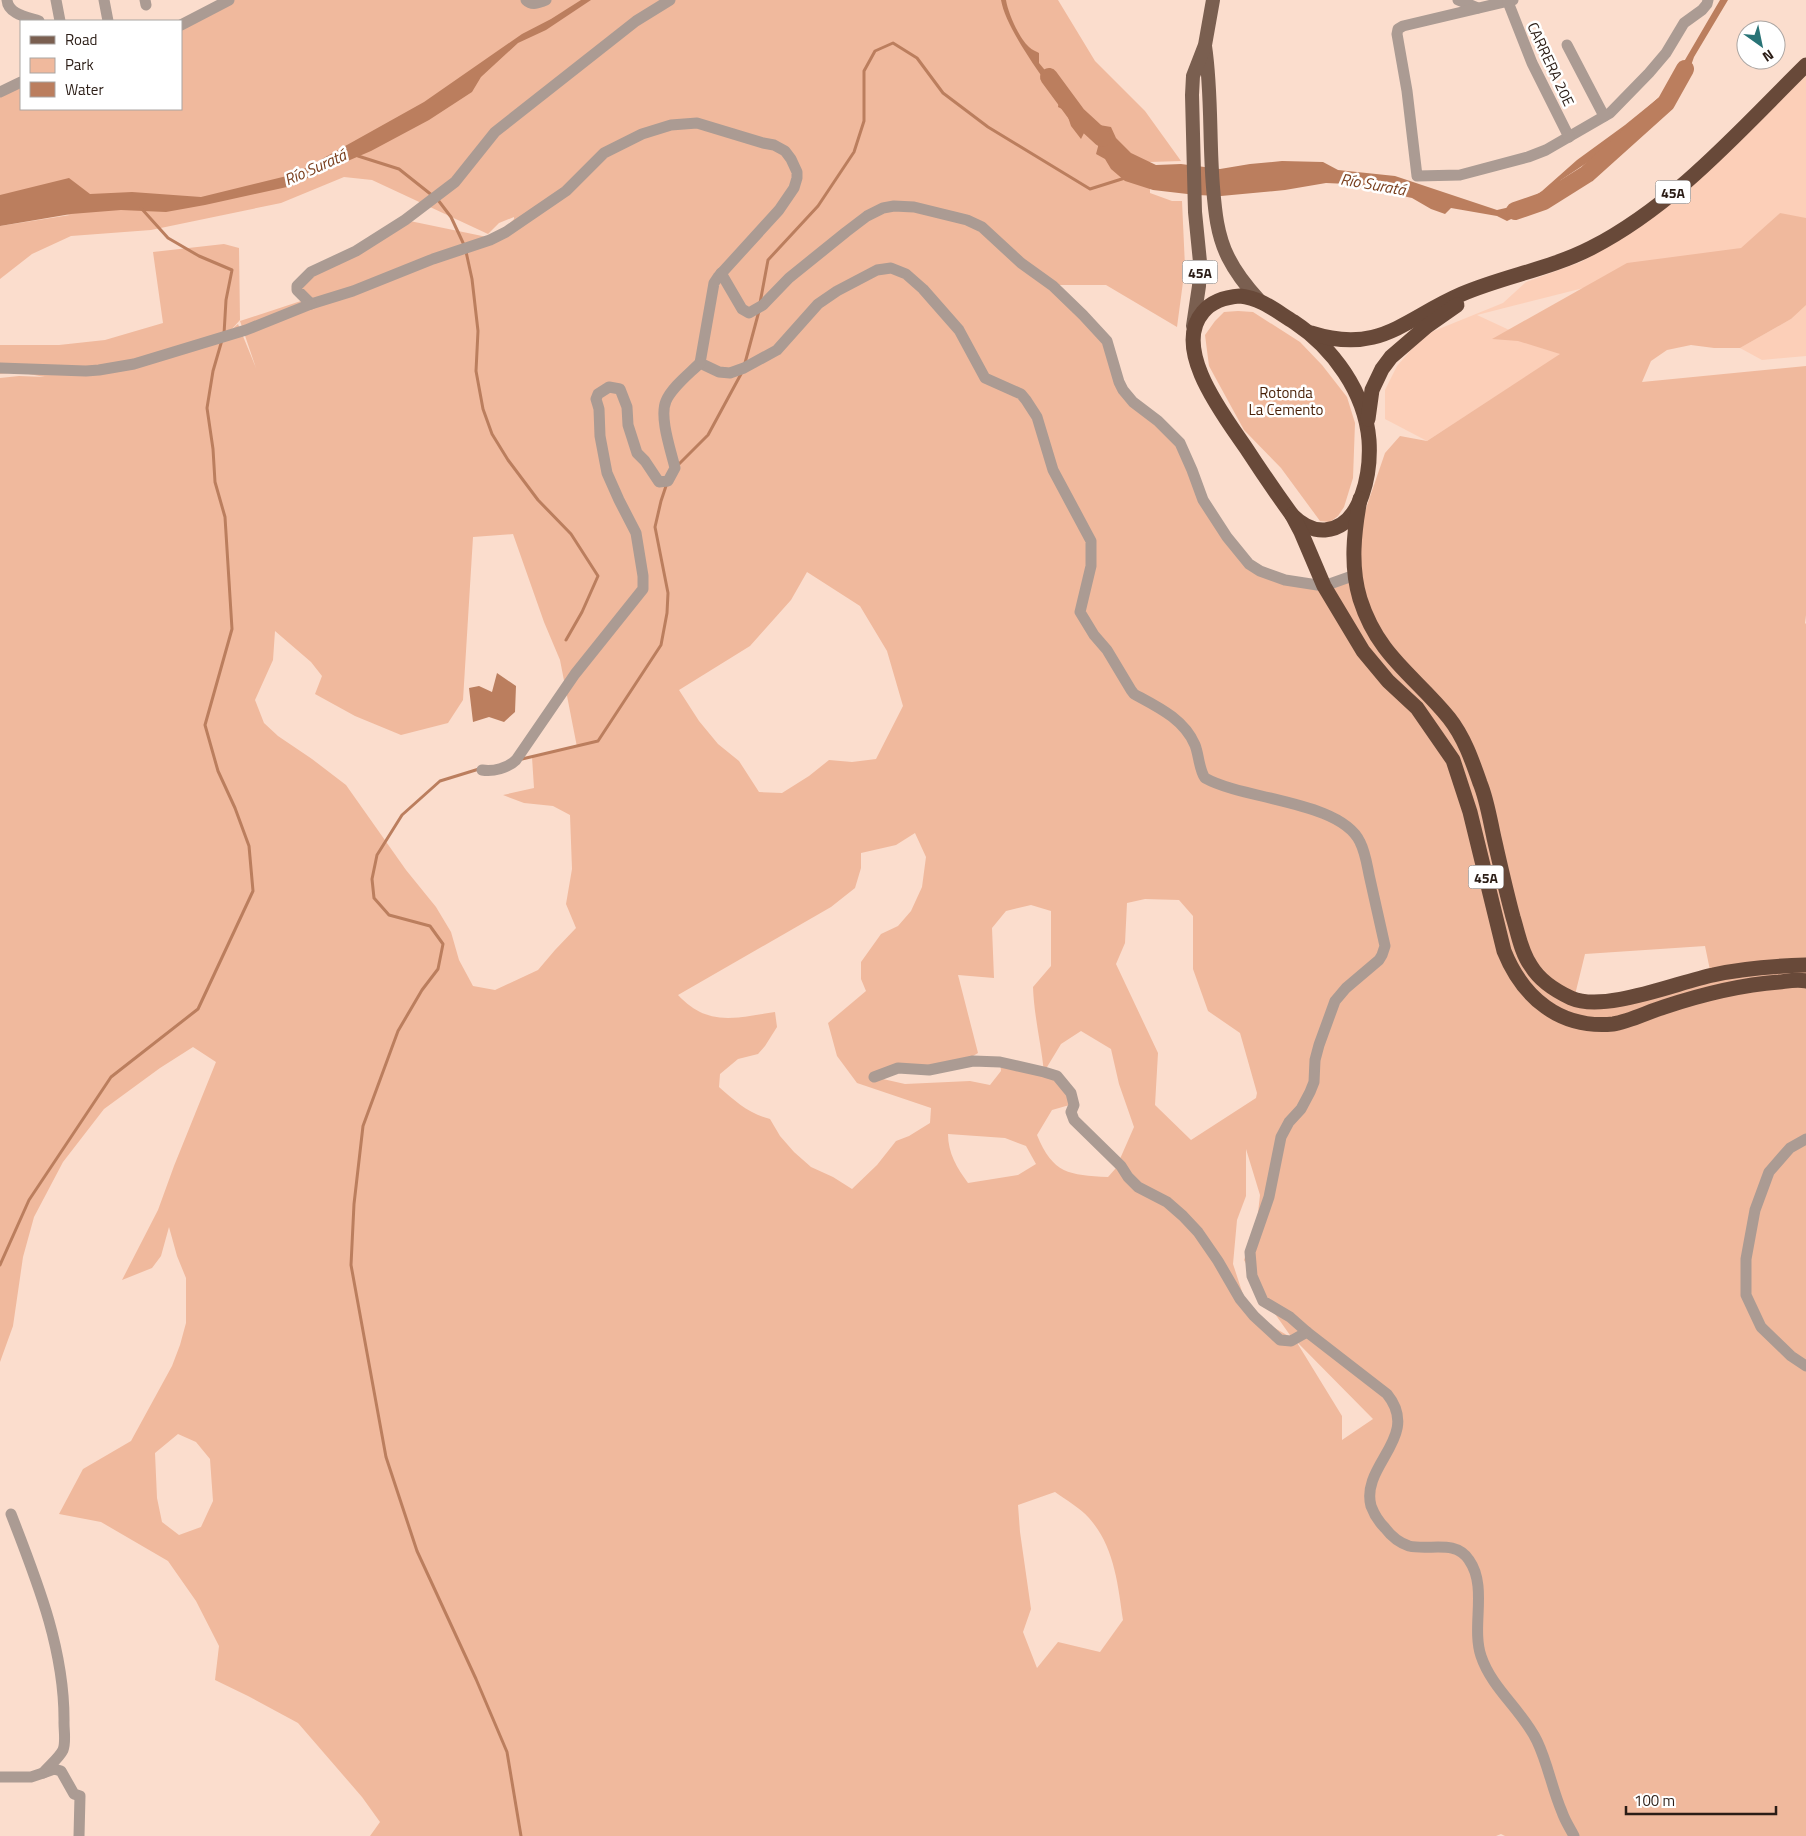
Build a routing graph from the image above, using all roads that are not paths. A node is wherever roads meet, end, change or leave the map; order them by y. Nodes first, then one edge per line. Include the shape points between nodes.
1 (7, 0) edge
2 (56, 0) edge
3 (104, 0) edge
4 (229, 0) edge
5 (526, 0) edge
6 (546, 0) edge
7 (670, 0) edge
8 (1213, 0) edge
9 (1458, 0) edge
10 (1708, 0) edge
11 (1510, 1) edge
12 (207, 5) edge
13 (1478, 8) junction
14 (37, 20) edge
15 (60, 20) edge
16 (108, 20) edge
17 (182, 23) edge
18 (1205, 45) junction
19 (1568, 45) dead end
20 (1806, 65) edge
21 (20, 82) edge
22 (0, 92) edge
23 (1604, 116) junction
24 (1570, 137) junction
25 (721, 274) junction
26 (1513, 277) junction
27 (1259, 300) junction
28 (311, 304) junction
29 (1192, 332) junction
30 (1309, 332) junction
31 (700, 363) junction
32 (0, 368) edge
33 (1367, 431) junction
34 (1360, 499) junction
35 (1292, 514) junction
36 (1355, 575) junction
37 (1324, 586) junction
38 (482, 770) dead end
39 (1806, 965) edge
40 (1806, 981) edge
41 (874, 1077) dead end
42 (1806, 1139) edge
43 (1307, 1332) junction
44 (1806, 1366) edge
45 (11, 1514) dead end
46 (43, 1773) junction
47 (0, 1777) edge
48 (79, 1836) edge
49 (1574, 1836) edge

1 - 14 street via 12,10
2 - 15 street
3 - 16 street
4 - 12 street
5 - 6 street via 538,4
7 - 28 street via 636,21 495,132 455,182 356,251 308,274 297,290
8 - 18 main road, 45A
9 - 13 street
10 - 23 street via 1702,10 1684,23 1649,73
11 - 13 street
11 - 24 street, CARRERA 20E via 1532,63
12 - 17 street
13 - 24 street via 1398,29 1418,176 1460,175 1477,171 1546,150
18 - 27 main road, 45A via 1210,160 1218,231 1241,280
18 - 29 main road, 45A via 1194,76 1192,96 1195,212 1200,262
19 - 23 street
20 - 26 highway, 45A via 1696,173 1616,235 1590,249
21 - 22 street
23 - 24 street
25 - 28 street via 788,199 797,172 785,151 774,145 697,123 685,123 642,134 604,153 558,197 490,240
25 - 31 street via 714,283
25 - 37 street via 742,309 749,313 759,308 803,265 866,216 883,208 914,207 967,220 982,228 1053,286 1107,340 1123,390 1180,443 1203,500 1226,537 1249,564 1285,580
26 - 30 highway via 1462,294 1390,333 1350,341 1329,339
26 - 33 highway via 1452,307 1391,357 1372,390
27 - 29 highway, 45A via 1240,296 1221,299 1204,310
27 - 30 highway, 45A
28 - 32 street via 246,330 134,364 86,371
29 - 35 highway, 45A via 1202,379 1214,402
30 - 33 highway, 45A via 1328,351 1351,384 1362,408
31 - 38 street via 665,402 667,435 675,468 668,481 659,482 637,453 620,389 609,387 598,394 600,436 607,472 636,534 643,589 575,674 514,762 489,771
31 - 43 street via 720,372 744,368 777,350 818,304 837,291 877,270 891,268 906,274 959,330 985,378 1020,394 1034,412 1053,470 1091,541 1092,566 1080,612 1134,694 1168,713 1183,726 1195,745 1205,778 1224,788 1316,810 1342,822 1359,840 1365,854 1384,951 1379,960 1346,988 1335,1002 1315,1060 1314,1082 1301,1109 1281,1137 1269,1197 1250,1252 1252,1276 1264,1301
33 - 34 highway, 45A via 1368,462
34 - 35 highway, 45A via 1351,517 1341,526 1328,530 1308,527
34 - 36 highway, 45A via 1355,527
35 - 37 highway, 45A
36 - 37 street
36 - 39 highway, 45A via 1368,621 1379,641 1450,720 1468,750 1482,786 1524,953 1531,968 1549,985 1574,1000 1607,1002 1740,970
37 - 40 highway, 45A via 1363,651 1417,708 1453,760 1470,812 1504,951 1510,967 1536,1000 1561,1016 1588,1024 1615,1024 1672,1004 1732,989 1770,982
41 - 43 street via 898,1068 930,1070 973,1061 1000,1062 1057,1076 1071,1093 1074,1120 1138,1187 1167,1202 1188,1221 1254,1316 1280,1340 1291,1341
42 - 44 street via 1790,1148 1769,1172 1755,1210 1746,1259 1746,1295 1762,1326 1791,1356
43 - 49 street via 1387,1394 1396,1407 1398,1426 1394,1439 1372,1480 1374,1514 1390,1534 1410,1546 1450,1547 1458,1549 1469,1560 1476,1575 1481,1657 1493,1680 1537,1740 1562,1812
45 - 46 street via 50,1624 59,1666 64,1746
46 - 47 street via 30,1777
46 - 48 street via 54,1769 61,1771 74,1794 80,1796

